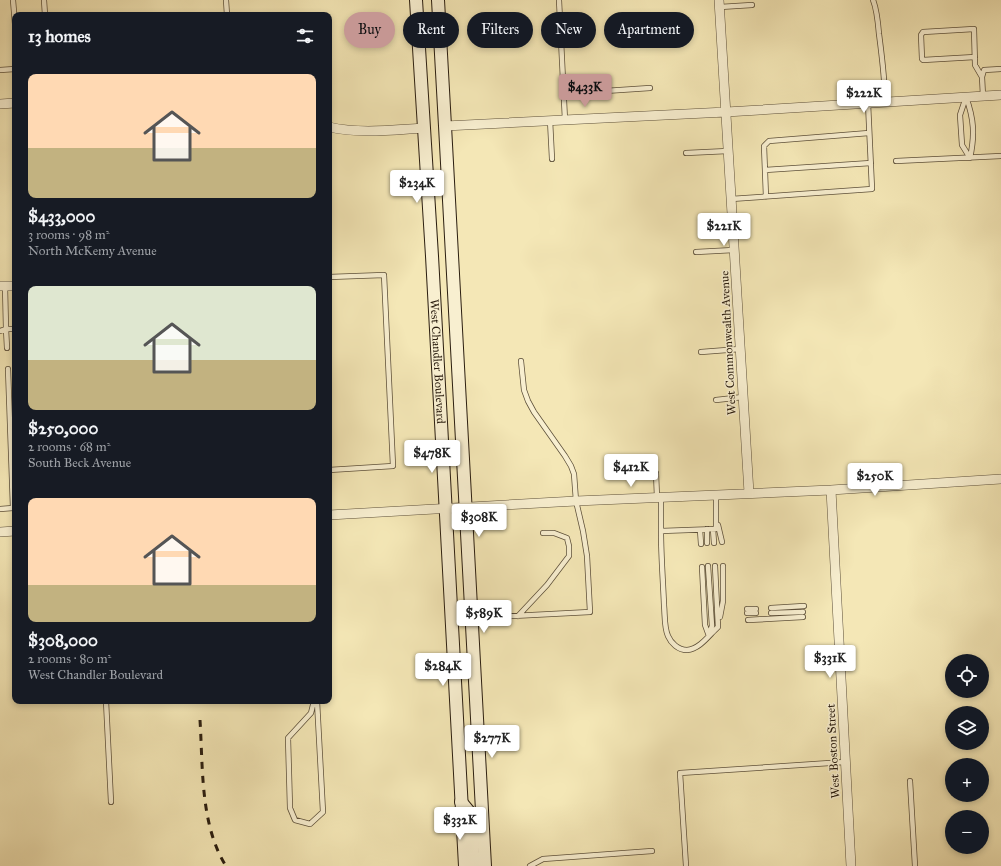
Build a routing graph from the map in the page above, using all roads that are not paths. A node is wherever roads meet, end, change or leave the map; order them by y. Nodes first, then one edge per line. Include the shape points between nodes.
1 (14, 0) edge
2 (44, 0) edge
3 (226, 0) edge
4 (416, 0) edge
5 (438, 0) edge
6 (559, 0) edge
7 (872, 0) edge
8 (720, 4) edge
9 (752, 6) dead end
10 (14, 12) edge
11 (45, 12) edge
12 (227, 12) edge
13 (975, 57) junction
14 (1001, 68) edge
15 (0, 70) edge
16 (12, 70) edge
17 (982, 77) junction
18 (650, 88) dead end
19 (605, 91) dead end
20 (1001, 95) edge
21 (983, 96) junction
22 (966, 97) junction
23 (885, 102) junction
24 (12, 103) edge
25 (868, 103) junction
26 (0, 104) edge
27 (726, 112) junction
28 (550, 120) junction
29 (565, 120) junction
30 (446, 126) junction
31 (332, 128) edge
32 (423, 128) junction
33 (869, 133) junction
34 (728, 151) junction
35 (686, 153) dead end
36 (1001, 156) edge
37 (970, 158) junction
38 (552, 160) dead end
39 (871, 162) junction
40 (896, 162) dead end
41 (765, 170) junction
42 (766, 196) junction
43 (731, 199) junction
44 (734, 250) junction
45 (696, 252) dead end
46 (332, 277) edge
47 (3, 286) edge
48 (6, 329) junction
49 (12, 329) edge
50 (0, 330) edge
51 (7, 348) dead end
52 (740, 349) junction
53 (701, 352) dead end
54 (521, 361) dead end
55 (8, 369) dead end
56 (743, 397) junction
57 (716, 400) dead end
58 (12, 462) edge
59 (332, 470) edge
60 (656, 473) dead end
61 (1001, 479) edge
62 (831, 490) junction
63 (749, 493) junction
64 (716, 495) junction
65 (659, 498) junction
66 (576, 501) junction
67 (12, 508) edge
68 (466, 508) junction
69 (0, 509) edge
70 (446, 509) junction
71 (332, 515) edge
72 (717, 520) junction
73 (707, 529) junction
74 (713, 529) junction
75 (700, 530) junction
76 (12, 531) edge
77 (661, 531) junction
78 (0, 532) edge
79 (543, 533) dead end
80 (722, 542) dead end
81 (707, 543) dead end
82 (714, 543) dead end
83 (701, 544) dead end
84 (708, 566) dead end
85 (715, 566) dead end
86 (723, 566) dead end
87 (702, 567) dead end
88 (771, 610) dead end
89 (747, 611) dead end
90 (756, 611) dead end
91 (518, 616) junction
92 (472, 618) junction
93 (748, 620) dead end
94 (718, 627) junction
95 (708, 636) junction
96 (106, 704) edge
97 (313, 704) edge
98 (317, 704) edge
99 (845, 762) junction
100 (910, 781) dead end
101 (111, 802) dead end
102 (461, 802) junction
103 (652, 851) dead end
104 (465, 866) edge
105 (478, 866) edge
106 (485, 866) edge
107 (530, 866) edge
108 (686, 866) edge
109 (851, 866) edge
110 (915, 866) edge

1 - 10 lane
2 - 11 lane
3 - 12 lane
4 - 32 main road, West Chandler Boulevard
5 - 30 main road, West Chandler Boulevard
6 - 29 lane
7 - 23 lane via 876,8
8 - 9 lane
8 - 27 street, West Commonwealth Avenue
13 - 13 lane via 974,29 923,32 921,35 923,60
13 - 17 lane via 975,65
14 - 17 lane via 984,70
15 - 16 lane
17 - 21 lane
18 - 19 lane
20 - 21 street
21 - 22 street
22 - 23 street
22 - 37 lane via 972,114 973,143
22 - 37 lane via 960,115 962,146
23 - 25 street
24 - 26 street
25 - 27 street
25 - 33 lane
27 - 29 street
27 - 34 street, West Commonwealth Avenue
28 - 29 street
28 - 30 street
28 - 38 lane
30 - 68 main road, West Chandler Boulevard
31 - 32 street
32 - 70 main road, West Chandler Boulevard
33 - 39 lane
33 - 41 lane via 769,141 764,146
34 - 35 lane
34 - 43 street, West Commonwealth Avenue
36 - 37 lane
37 - 40 lane
39 - 41 lane
39 - 42 lane via 872,189
41 - 42 lane
42 - 43 lane
43 - 44 street, West Commonwealth Avenue
44 - 45 lane
44 - 52 street, West Commonwealth Avenue
46 - 59 lane via 384,275 393,466
47 - 48 lane
48 - 49 lane
48 - 50 lane
48 - 51 lane
52 - 53 lane
52 - 56 street, West Commonwealth Avenue
54 - 66 lane via 524,390 528,401 571,466
55 - 58 lane
56 - 57 lane
56 - 63 street, West Commonwealth Avenue
60 - 65 lane
61 - 62 street
62 - 63 street
62 - 99 street, West Boston Street
63 - 64 street
64 - 65 street
64 - 72 lane
65 - 66 street
65 - 77 lane
66 - 68 street
66 - 91 lane via 587,556 590,612
67 - 69 lane
68 - 70 street
68 - 92 main road, West Chandler Boulevard
70 - 71 street
70 - 102 main road, West Chandler Boulevard
72 - 74 lane via 716,528
72 - 80 lane
73 - 74 lane
73 - 75 lane
73 - 81 lane
74 - 82 lane
75 - 77 lane
75 - 83 lane
76 - 78 street
77 - 95 lane via 667,635 673,644 686,650 704,642
79 - 91 lane via 554,533 567,538 569,556 547,585
84 - 95 lane via 712,626
85 - 94 lane
86 - 94 lane via 723,600
87 - 95 lane via 705,625
88 - 93 lane via 803,612
89 - 90 lane
91 - 92 lane
92 - 106 main road, West Chandler Boulevard
94 - 95 lane
96 - 101 lane
97 - 98 lane via 311,714 288,738 290,808 295,820 310,824 324,812
99 - 108 lane via 680,773
99 - 109 street, West Boston Street
100 - 110 lane
102 - 104 main road, West Chandler Boulevard
102 - 105 main road via 471,814 473,854
103 - 107 lane via 543,859

